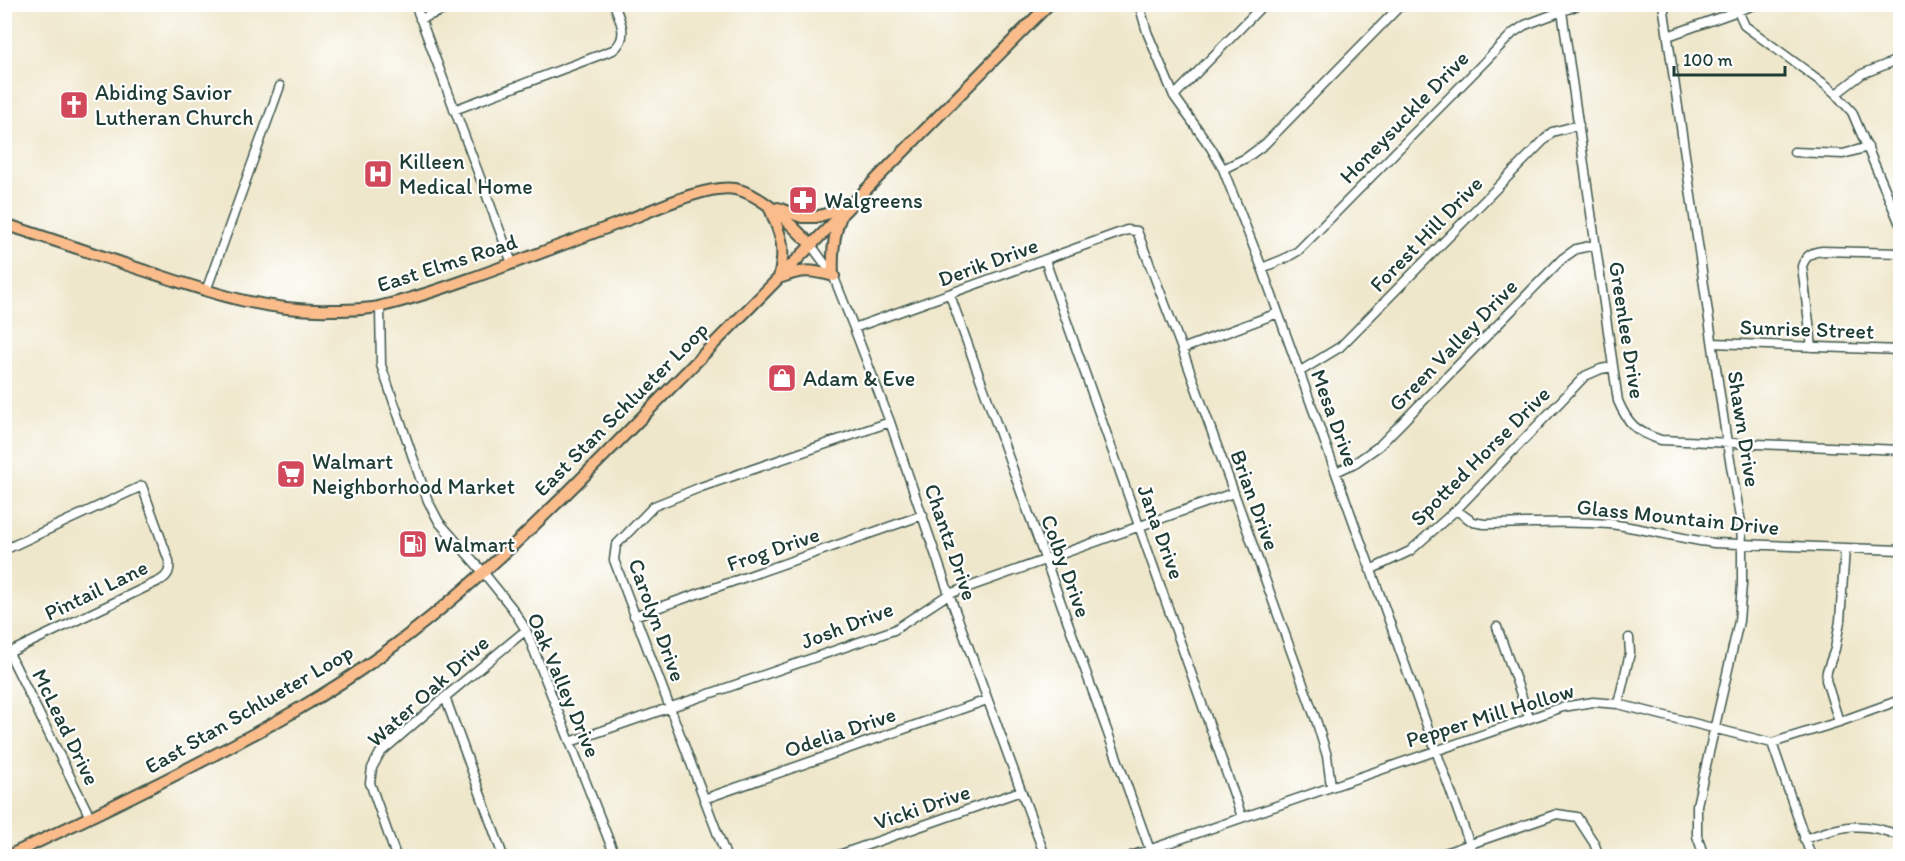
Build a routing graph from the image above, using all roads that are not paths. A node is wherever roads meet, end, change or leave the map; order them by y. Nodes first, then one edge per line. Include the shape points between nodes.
1 (415, 4) edge
2 (459, 4) edge
3 (614, 4) edge
4 (1049, 4) edge
5 (1138, 4) edge
6 (1264, 4) edge
7 (1401, 4) edge
8 (1581, 4) edge
9 (1663, 4) edge
10 (1757, 4) edge
11 (1560, 8) edge
12 (1738, 11) junction
13 (420, 19) junction
14 (1668, 36) junction
15 (1900, 59) edge
16 (280, 86) dead end
17 (1836, 94) junction
18 (1174, 96) junction
19 (454, 110) junction
20 (1579, 125) junction
21 (1868, 147) junction
22 (1794, 152) dead end
23 (1223, 169) junction
24 (768, 206) junction
25 (845, 210) junction
26 (4, 224) edge
27 (1900, 224) edge
28 (1134, 230) joint
29 (811, 245) junction
30 (1595, 245) junction
31 (1900, 253) edge
32 (1045, 260) junction
33 (512, 263) junction
34 (1262, 268) junction
35 (834, 275) junction
36 (778, 278) junction
37 (206, 291) junction
38 (950, 295) junction
39 (380, 307) junction
40 (1278, 313) junction
41 (854, 328) junction
42 (1713, 343) junction
43 (1812, 347) junction
44 (1182, 349) junction
45 (1900, 350) edge
46 (1612, 367) junction
47 (1299, 372) junction
48 (890, 422) junction
49 (1727, 443) junction
50 (1900, 450) edge
51 (1336, 472) junction
52 (1233, 493) junction
53 (1456, 510) junction
54 (923, 515) junction
55 (1139, 525) junction
56 (1743, 545) junction
57 (1845, 548) junction
58 (4, 550) edge
59 (1900, 550) edge
60 (1045, 560) junction
61 (1371, 570) junction
62 (483, 572) junction
63 (949, 594) junction
64 (634, 616) junction
65 (1497, 627) dead end
66 (526, 630) junction
67 (1629, 638) dead end
68 (7, 654) edge
69 (445, 697) junction
70 (987, 699) junction
71 (1900, 700) edge
72 (1618, 704) junction
73 (670, 708) junction
74 (1529, 717) junction
75 (1839, 722) junction
76 (1716, 728) junction
77 (570, 742) junction
78 (1772, 742) junction
79 (1435, 750) junction
80 (1331, 786) junction
81 (1021, 791) junction
82 (704, 799) junction
83 (1242, 816) junction
84 (90, 817) junction
85 (1900, 836) edge
86 (1804, 838) junction
87 (1470, 844) junction
88 (1150, 850) junction
89 (8, 856) edge
90 (396, 856) edge
91 (503, 856) edge
92 (615, 856) edge
93 (726, 856) edge
94 (836, 856) edge
95 (1045, 856) edge
96 (1131, 856) edge
97 (1436, 856) edge
98 (1474, 856) edge
99 (1599, 856) edge
100 (1704, 856) edge
101 (1811, 856) edge

1 - 13 street
2 - 13 street
3 - 19 street via 623,33 613,50
4 - 25 main road, East Stan Schlueter Loop
5 - 18 street, Mesa Drive
6 - 18 street
7 - 23 street via 1264,144
8 - 11 street, Honeysuckle Drive
9 - 14 street, Shawn Drive
10 - 12 street
11 - 20 street, Greenlee Drive
11 - 34 street, Honeysuckle Drive via 1513,33 1298,251
12 - 14 street
12 - 17 street via 1745,26
13 - 19 street
14 - 42 street, Shawn Drive
15 - 17 street via 1862,74
16 - 37 street
17 - 21 street via 1852,112
18 - 23 street, Mesa Drive
19 - 33 street
20 - 30 street, Greenlee Drive
20 - 47 street, Forest Hill Drive via 1552,132 1340,347
21 - 22 street via 1843,154
21 - 27 street
23 - 34 street, Mesa Drive
24 - 25 main road via 802,217
24 - 29 main road, East Elms Road
24 - 33 main road, East Elms Road via 743,191 714,189
24 - 36 main road via 782,240
25 - 29 main road, East Stan Schlueter Loop
25 - 35 main road via 836,228
26 - 37 main road, East Elms Road
28 - 32 street, Derik Drive
28 - 44 street, Brian Drive
29 - 35 street, Chantz Drive
29 - 36 main road, East Stan Schlueter Loop
30 - 46 street, Greenlee Drive
30 - 51 street, Green Valley Drive via 1576,249 1562,259 1379,446
31 - 43 street via 1822,251 1805,258 1802,266
32 - 38 street, Derik Drive
32 - 55 street, Jana Drive
33 - 39 main road, East Elms Road
34 - 40 street, Mesa Drive
35 - 36 main road via 811,270
35 - 41 street, Chantz Drive
36 - 62 main road, East Stan Schlueter Loop via 588,472
37 - 39 main road, East Elms Road via 284,309
38 - 41 street, Derik Drive
38 - 60 street, Colby Drive
39 - 62 street, Oak Valley Drive via 381,365 428,501 439,522
40 - 44 street
40 - 47 street, Mesa Drive
41 - 48 street, Chantz Drive
42 - 43 street, Sunrise Street
42 - 49 street, Shawn Drive
43 - 45 street, Sunrise Street
44 - 52 street, Brian Drive
46 - 49 street, Greenlee Drive via 1618,401 1630,424 1639,431 1661,440
46 - 53 street, Spotted Horse Drive via 1585,376
47 - 51 street, Mesa Drive
48 - 54 street, Chantz Drive
48 - 64 street, Carolyn Drive via 654,506 616,545 614,560
49 - 50 street, Greenlee Drive
49 - 56 street, Shawn Drive
51 - 61 street, Mesa Drive
52 - 55 street, Josh Drive
52 - 80 street, Brian Drive via 1317,723
53 - 56 street, Glass Mountain Drive via 1473,522 1484,524 1610,524 1690,540
53 - 61 street, Spotted Horse Drive via 1410,551
54 - 63 street, Chantz Drive
54 - 64 street, Frog Drive
55 - 60 street, Josh Drive
55 - 83 street, Jana Drive
56 - 57 street, Glass Mountain Drive
56 - 76 street, Shawn Drive via 1739,621
57 - 59 street, Glass Mountain Drive
57 - 75 street via 1840,621 1826,680
58 - 68 street, Pintail Lane via 142,486 169,561 169,572 161,580
60 - 63 street, Josh Drive
60 - 88 street, Colby Drive
61 - 79 street, Mesa Drive
62 - 66 street, Oak Valley Drive
62 - 84 main road, East Stan Schlueter Loop via 419,627 328,691
63 - 70 street, Chantz Drive
63 - 73 street, Josh Drive via 894,630
64 - 73 street, Carolyn Drive
65 - 74 street
66 - 69 street, Water Oak Drive
66 - 77 street, Oak Valley Drive
67 - 72 street via 1630,653
68 - 84 street, McLead Drive
69 - 90 street, Water Oak Drive via 380,753 372,768 370,783
69 - 91 street
70 - 81 street, Chantz Drive
70 - 82 street, Odelia Drive
71 - 75 street
72 - 74 street, Pepper Mill Hollow via 1579,704
72 - 76 street, Pepper Mill Hollow
73 - 77 street, Josh Drive
73 - 82 street, Carolyn Drive
74 - 79 street, Pepper Mill Hollow
75 - 78 street
76 - 78 street, Pepper Mill Hollow
76 - 100 street, Shawn Drive via 1697,805 1697,836
77 - 92 street, Oak Valley Drive
78 - 86 street
79 - 80 street, Pepper Mill Hollow
79 - 87 street, Mesa Drive
80 - 83 street, Pepper Mill Hollow
81 - 94 street, Vicki Drive
81 - 95 street, Chantz Drive
82 - 93 street, Carolyn Drive
83 - 88 street, Pepper Mill Hollow
84 - 89 main road, East Stan Schlueter Loop
85 - 86 street via 1869,826 1852,826
86 - 101 street
87 - 97 street
87 - 98 street, Mesa Drive
87 - 99 street via 1557,814 1577,817
88 - 96 street, Pepper Mill Hollow

